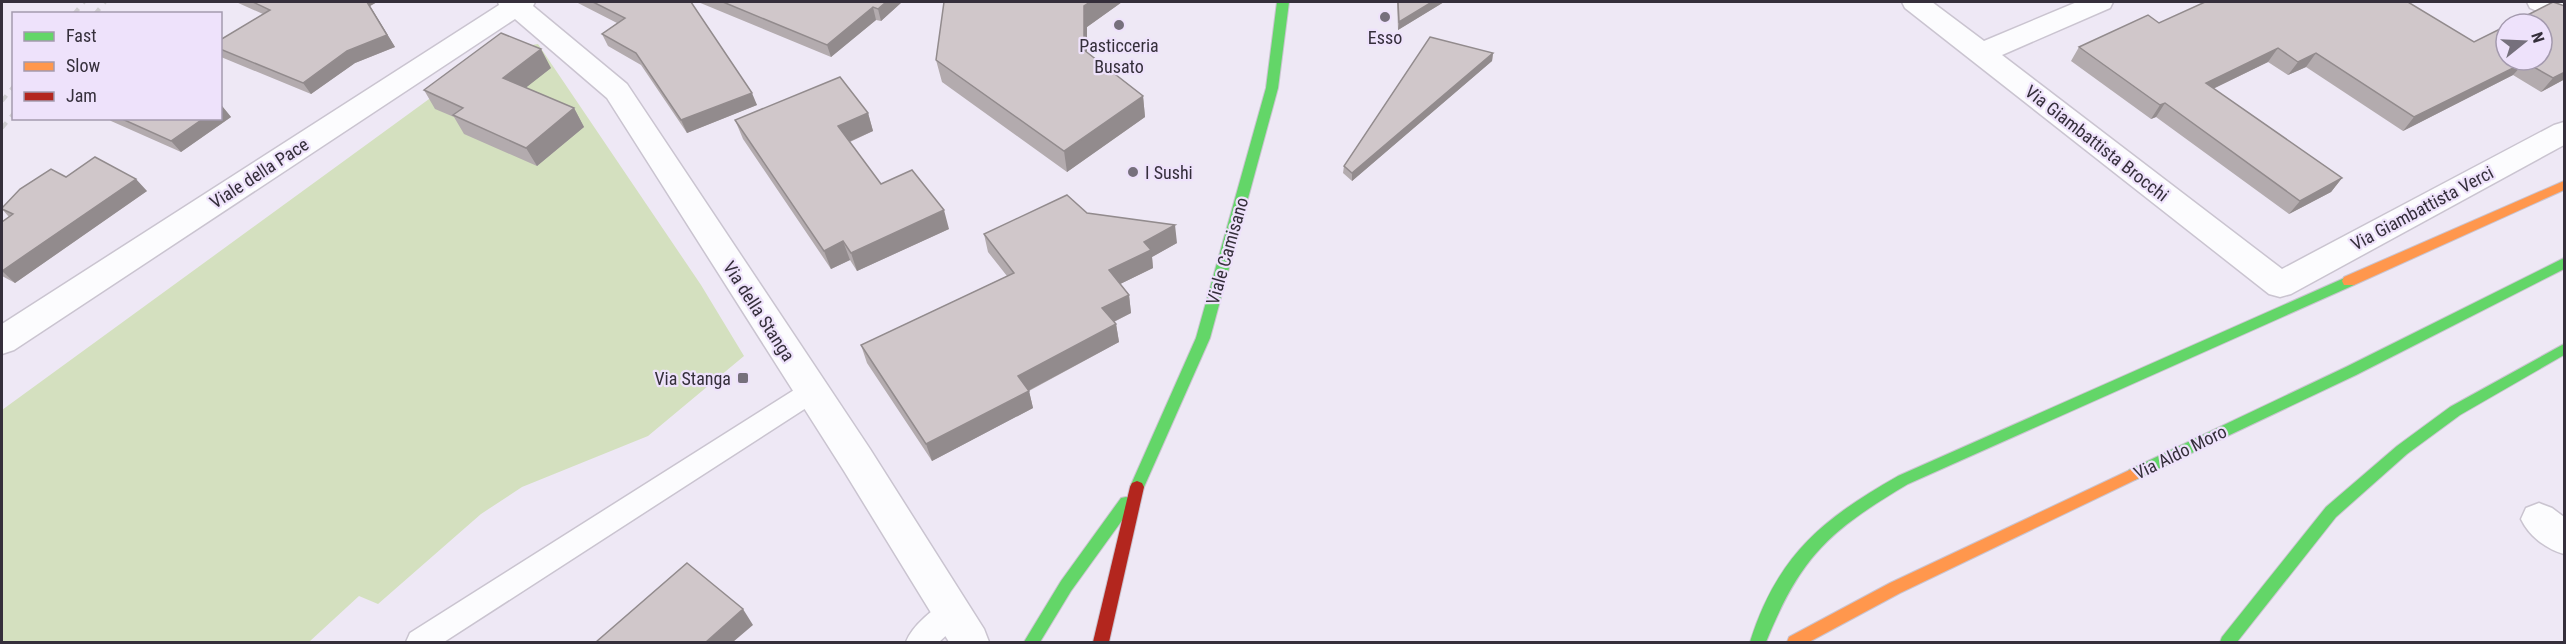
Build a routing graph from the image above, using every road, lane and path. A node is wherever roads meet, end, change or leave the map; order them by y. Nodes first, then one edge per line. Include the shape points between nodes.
1 (1283, 2) edge
2 (1915, 2) edge
3 (2100, 2) edge
4 (2540, 2) edge
5 (517, 3) edge
6 (2565, 14) edge
7 (1982, 53) junction
8 (2565, 132) edge
9 (2565, 184) edge
10 (2565, 263) edge
11 (2280, 285) joint
12 (2, 341) edge
13 (2565, 349) edge
14 (811, 392) junction
15 (1136, 489) junction
16 (952, 612) junction
17 (420, 642) edge
18 (920, 642) edge
19 (970, 642) edge
20 (1032, 642) edge
21 (1101, 642) edge
22 (1758, 642) edge
23 (1795, 642) edge
24 (2228, 642) edge

1 - 15 main road, Viale Camisano via 1272,88 1203,338
2 - 7 street, Via Giambattista Brocchi
3 - 7 street
4 - 6 street
5 - 12 street, Viale della Pace
5 - 14 street, Via della Stanga via 617,91
7 - 11 street, Via Giambattista Brocchi
8 - 11 street, Via Giambattista Verci
9 - 22 main road via 1869,498 1831,524 1788,571
10 - 23 main road, Via Aldo Moro via 2351,371 1895,588
13 - 24 main road via 2455,411 2402,450 2331,512
14 - 16 street, Via della Stanga
14 - 17 lane
15 - 20 main road, Viale Camisano via 1066,586
15 - 21 main road, Viale Camisano
16 - 18 lane
16 - 19 street, Via della Stanga

